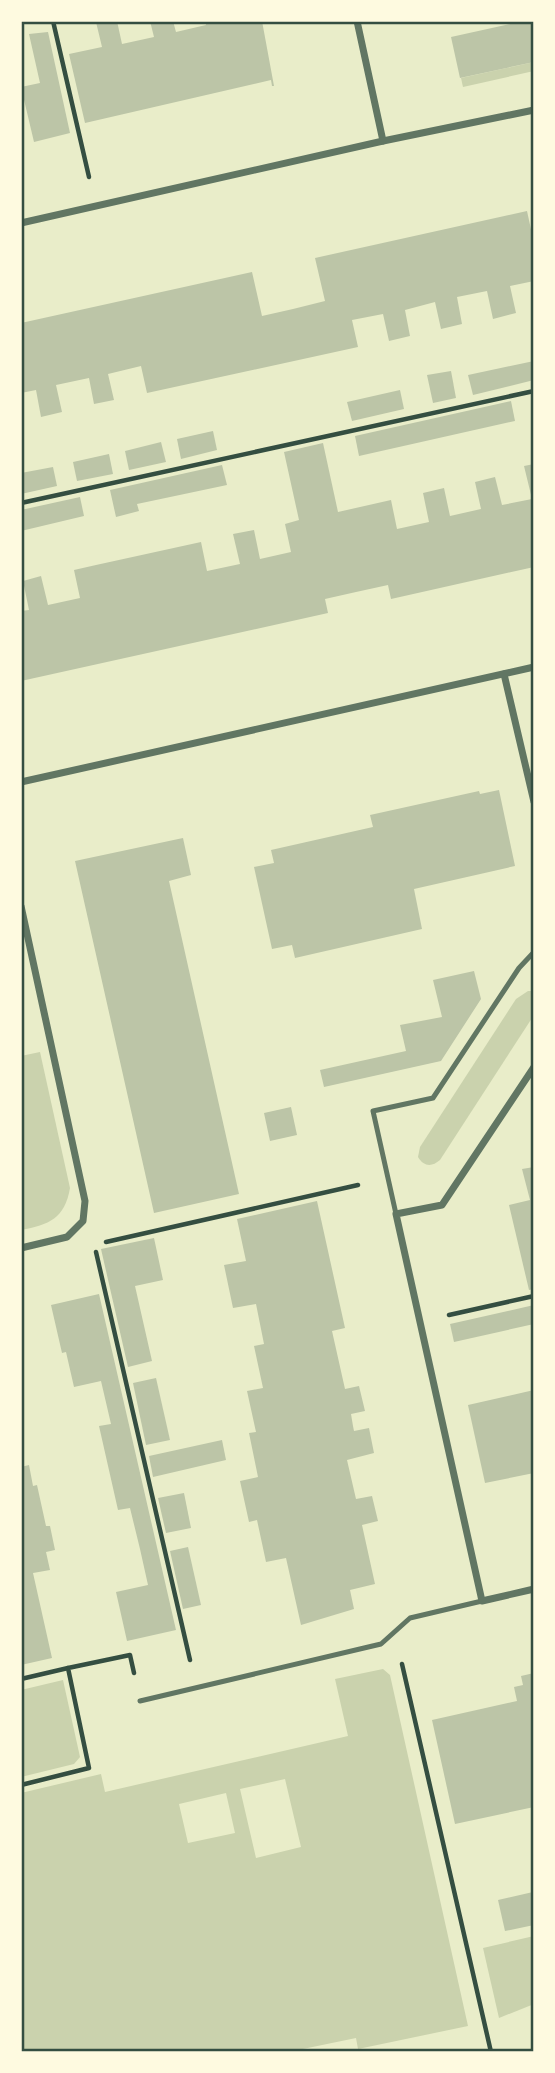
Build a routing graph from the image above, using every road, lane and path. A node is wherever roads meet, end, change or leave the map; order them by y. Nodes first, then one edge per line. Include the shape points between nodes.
1 (53, 21) edge
2 (356, 21) edge
3 (534, 110) edge
4 (383, 141) junction
5 (96, 206) junction
6 (21, 223) edge
7 (534, 391) edge
8 (21, 503) edge
9 (534, 667) edge
10 (504, 674) junction
11 (21, 782) edge
12 (534, 802) edge
13 (21, 906) edge
14 (534, 952) edge
15 (534, 1068) edge
16 (388, 1178) junction
17 (396, 1214) junction
18 (21, 1248) edge
19 (534, 1296) edge
20 (420, 1322) junction
21 (534, 1589) edge
22 (482, 1601) junction
23 (394, 1632) junction
24 (68, 1668) junction
25 (21, 1679) edge
26 (196, 1688) junction
27 (140, 1701) joint
28 (21, 1785) edge
29 (492, 2052) edge

1 - 5 path
2 - 4 street
3 - 4 street
4 - 5 street
5 - 6 street
7 - 8 path
9 - 10 street
10 - 11 street
10 - 12 street
13 - 18 street via 85,1201 83,1221 67,1237
14 - 16 lane via 433,1097 373,1111
15 - 17 street via 442,1205
16 - 17 lane
16 - 26 path via 94,1244
17 - 20 street
19 - 20 path
20 - 22 street
21 - 22 street
22 - 23 lane via 410,1618
23 - 26 lane via 381,1644
23 - 29 path
24 - 25 path
24 - 27 path via 130,1655
24 - 28 path via 89,1768
26 - 27 lane

